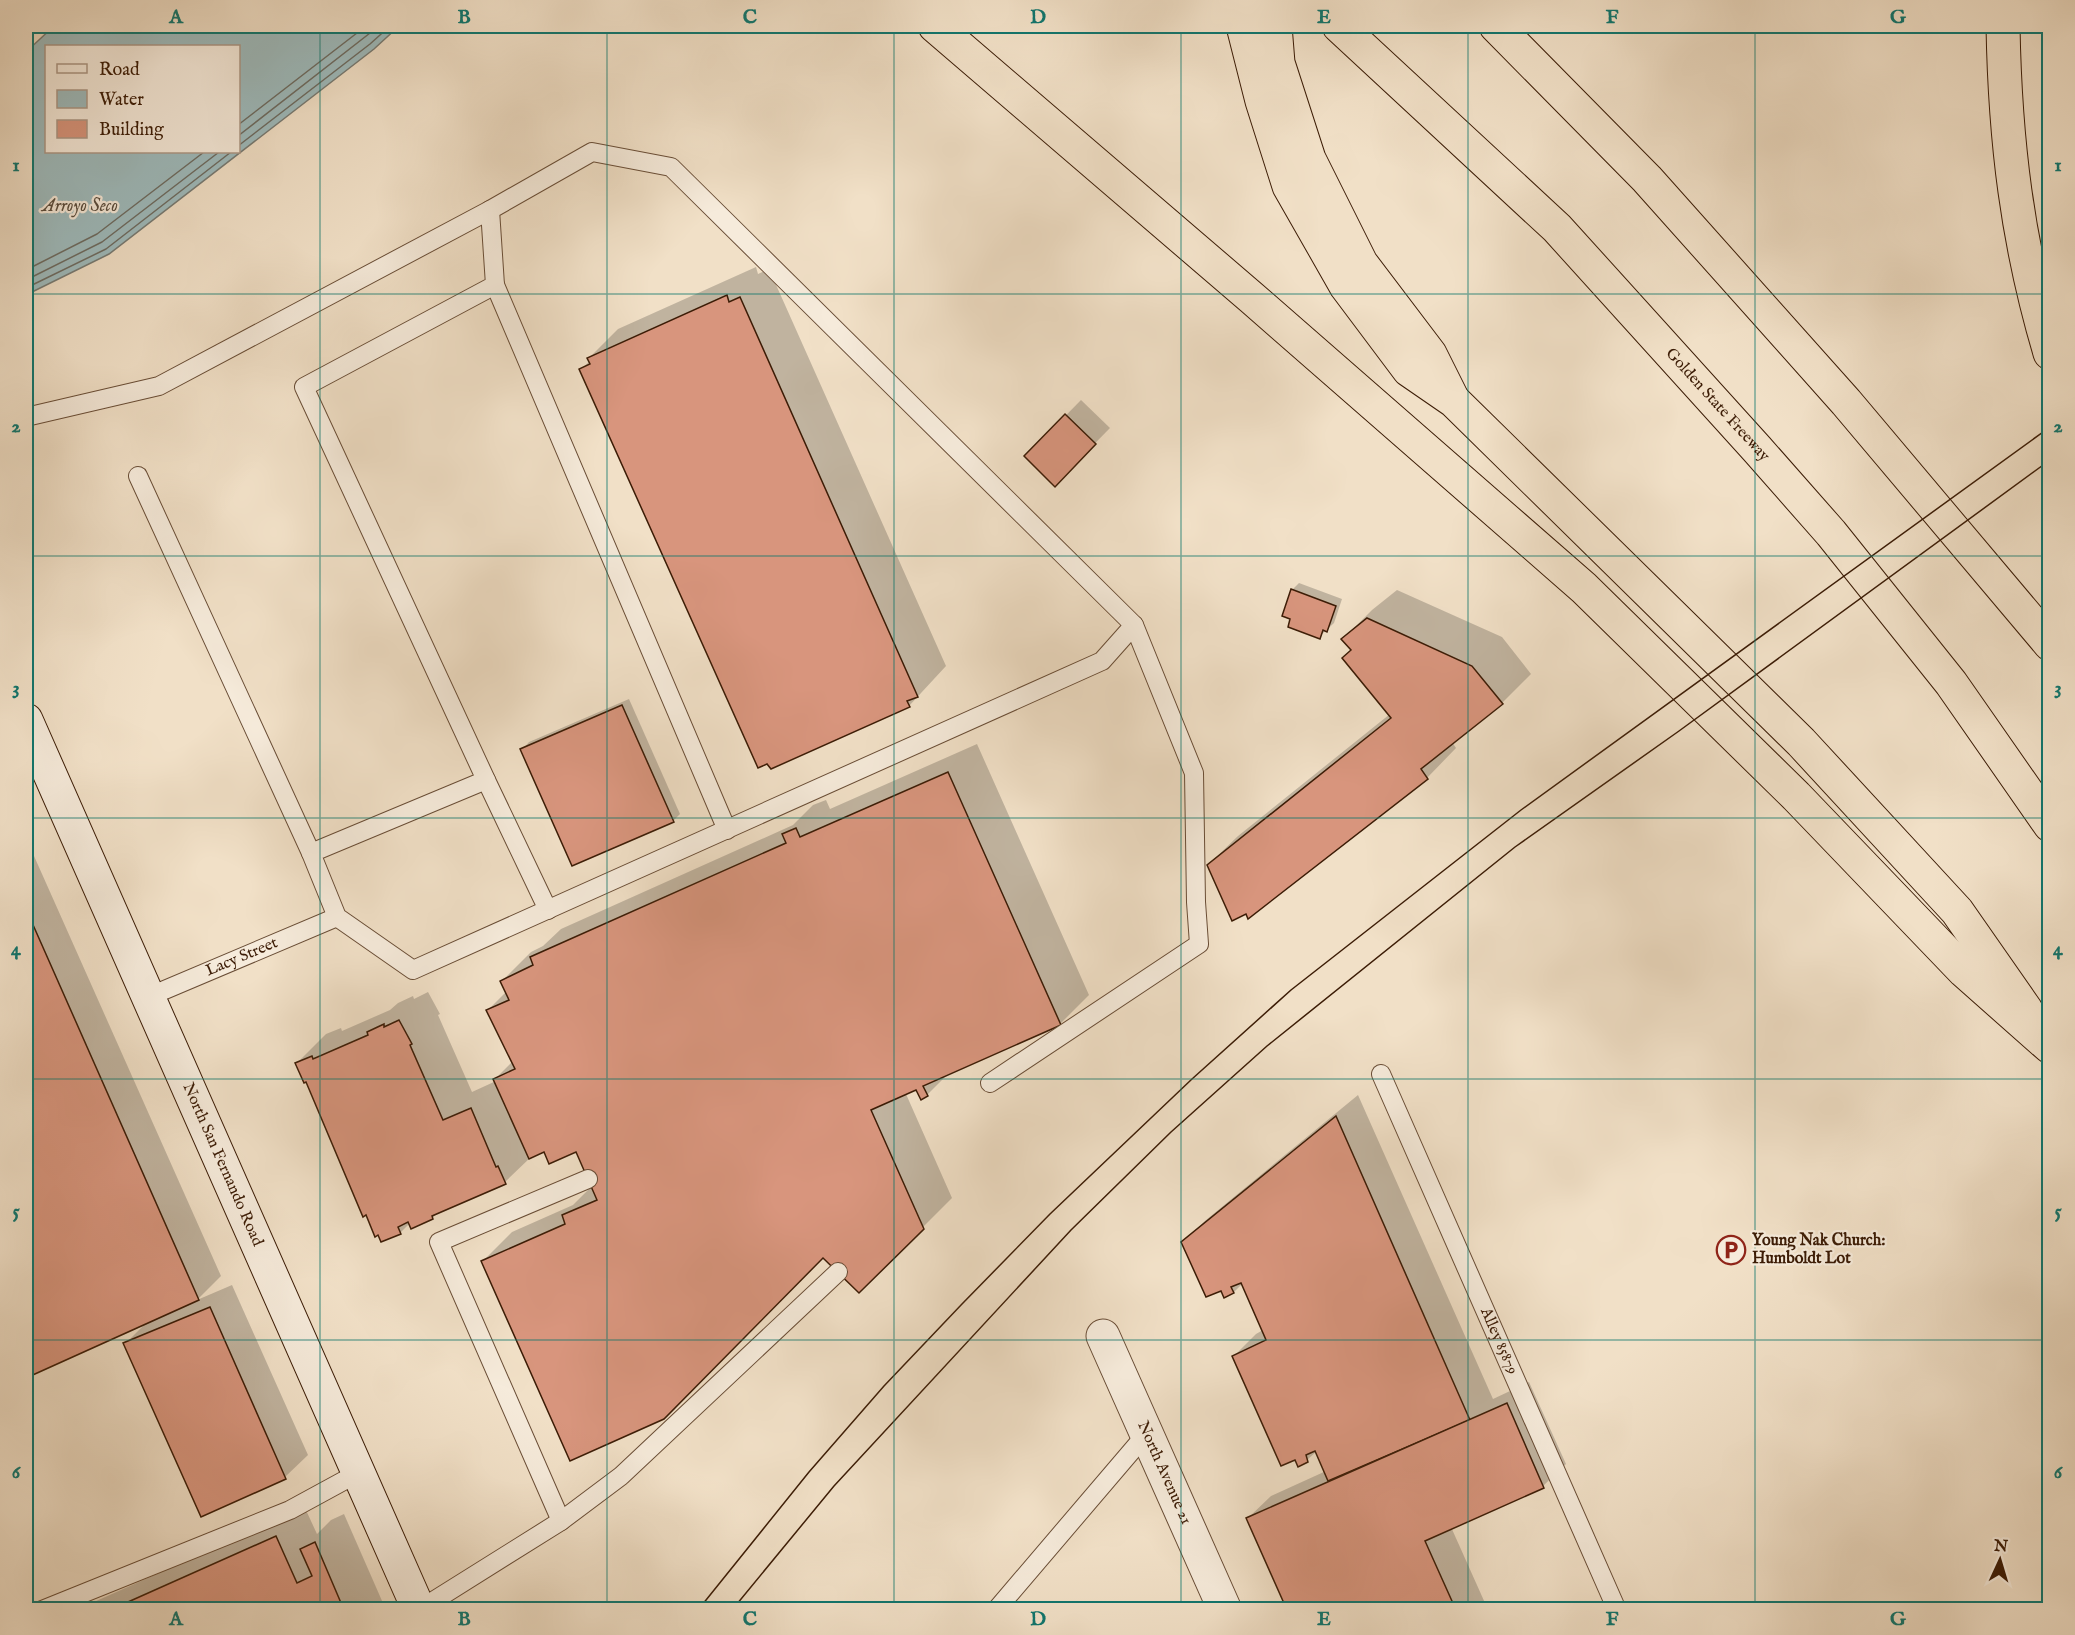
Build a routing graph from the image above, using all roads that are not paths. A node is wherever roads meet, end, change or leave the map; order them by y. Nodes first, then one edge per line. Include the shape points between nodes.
1 (1243, 26) edge
2 (1275, 26) edge
3 (1339, 26) edge
4 (1496, 26) edge
5 (2003, 26) edge
6 (944, 32) edge
7 (490, 210) junction
8 (495, 285) junction
9 (2049, 353) edge
10 (1454, 401) junction
11 (26, 417) edge
12 (138, 476) dead end
13 (1134, 625) junction
14 (2049, 644) edge
15 (26, 720) edge
16 (486, 780) junction
17 (2049, 825) edge
18 (727, 830) junction
19 (310, 853) junction
20 (548, 910) junction
21 (337, 917) junction
22 (148, 997) junction
23 (2049, 1045) edge
24 (1381, 1074) dead end
25 (990, 1083) dead end
26 (588, 1179) dead end
27 (838, 1272) dead end
28 (1103, 1336) dead end
29 (1146, 1433) junction
30 (358, 1473) junction
31 (561, 1521) junction
32 (42, 1610) edge
33 (419, 1610) edge
34 (996, 1610) edge
35 (1225, 1610) edge
36 (1617, 1610) edge

1 - 10 highway via 1289,186 1346,286 1409,370
2 - 10 highway via 1278,63 1309,159 1361,263 1430,354
3 - 17 highway, Golden State Freeway via 1557,228 1831,533 1951,683
4 - 14 highway via 1647,179 1846,402
5 - 9 highway via 2010,166 2021,236
6 - 23 highway via 1584,588 1796,796 1964,971
7 - 8 lane
7 - 11 lane via 159,386
7 - 13 lane via 592,152 670,167
8 - 16 lane via 304,387
8 - 18 lane
10 - 23 highway via 1801,742 1957,911
12 - 19 lane
13 - 18 lane via 1102,661
13 - 25 lane via 1194,773 1199,944
15 - 22 main road, North San Fernando Road
16 - 19 lane
16 - 20 lane
18 - 20 lane
19 - 21 lane
20 - 21 lane via 413,970
21 - 22 lane, Lacy Street
22 - 30 main road, North San Fernando Road
24 - 36 lane, Alley 85879
26 - 31 lane via 439,1242
27 - 31 lane via 621,1476
28 - 29 main road, North Avenue 21
29 - 34 lane
29 - 35 main road, North Avenue 21
30 - 32 lane via 290,1510
30 - 33 main road, North San Fernando Road
31 - 33 lane

